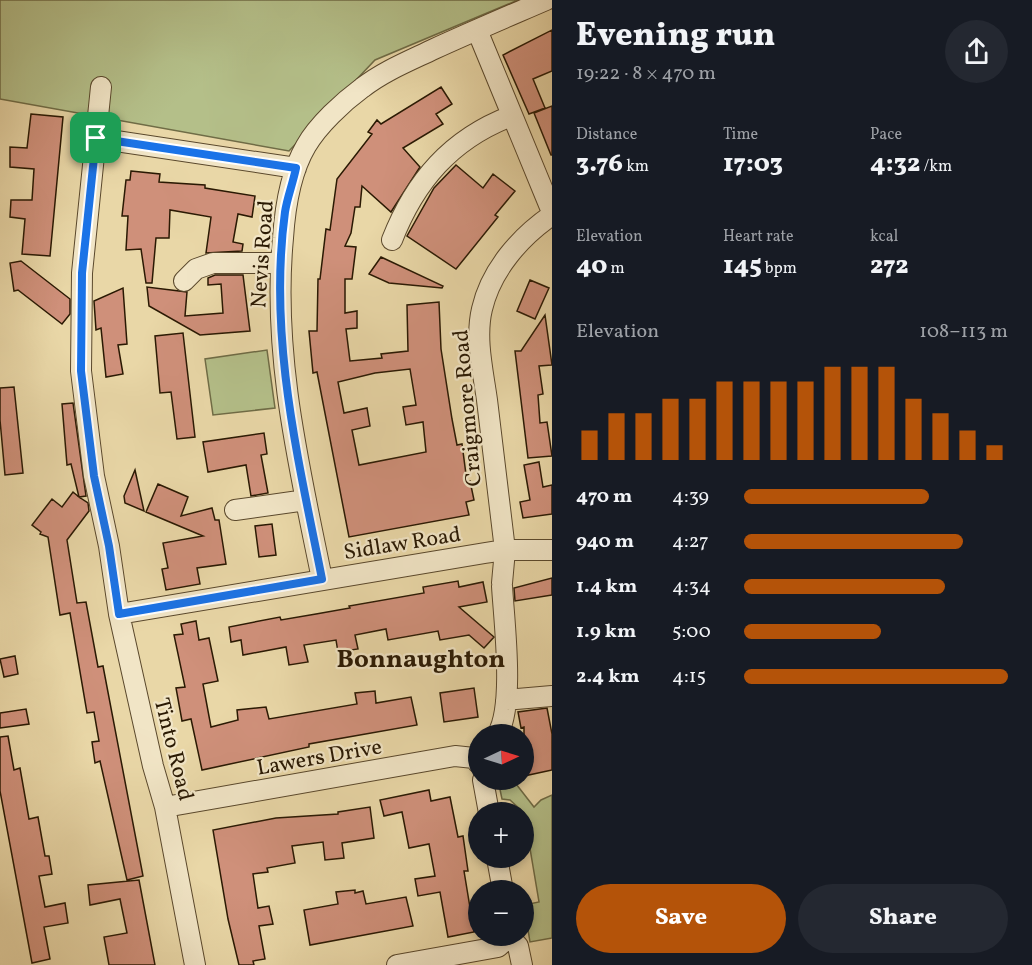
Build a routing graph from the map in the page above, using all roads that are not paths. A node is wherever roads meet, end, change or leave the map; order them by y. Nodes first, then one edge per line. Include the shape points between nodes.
1 (546, 0) edge
2 (477, 30) junction
3 (101, 87) dead end
4 (511, 116) junction
5 (96, 138) junction
6 (296, 168) junction
7 (552, 214) edge
8 (392, 240) dead end
9 (280, 263) junction
10 (184, 280) dead end
11 (306, 500) junction
12 (235, 510) dead end
13 (505, 550) junction
14 (552, 550) edge
15 (322, 579) junction
16 (119, 614) junction
17 (552, 696) edge
18 (506, 700) junction
19 (502, 724) edge
20 (468, 757) edge
21 (165, 807) junction
22 (499, 946) edge
23 (518, 946) edge
24 (195, 965) edge
25 (397, 965) edge
26 (522, 965) edge

1 - 2 street, Nevis Road
2 - 4 street
2 - 6 street, Nevis Road via 387,71 360,89 324,123 306,146
3 - 5 street, Tinto Road
4 - 7 street
4 - 8 street via 483,126 456,146 424,179 400,218
5 - 6 street
5 - 16 street, Tinto Road via 83,263 81,371 94,476
6 - 9 street, Nevis Road via 285,211
7 - 13 street, Craigmore Road via 531,229 509,255 492,281 482,310 480,348
9 - 10 street via 213,263 196,269
9 - 11 street, Nevis Road via 284,381
11 - 12 street
11 - 15 street, Nevis Road
13 - 14 street, Sidlaw Road
13 - 15 street, Sidlaw Road
13 - 18 street, Craigmore Road via 502,585
15 - 16 street, Sidlaw Road
16 - 21 street, Tinto Road
17 - 18 street
18 - 19 street, Craigmore Road
20 - 21 street, Lawers Drive via 455,756
21 - 24 street, Tinto Road
22 - 25 street
23 - 26 street

